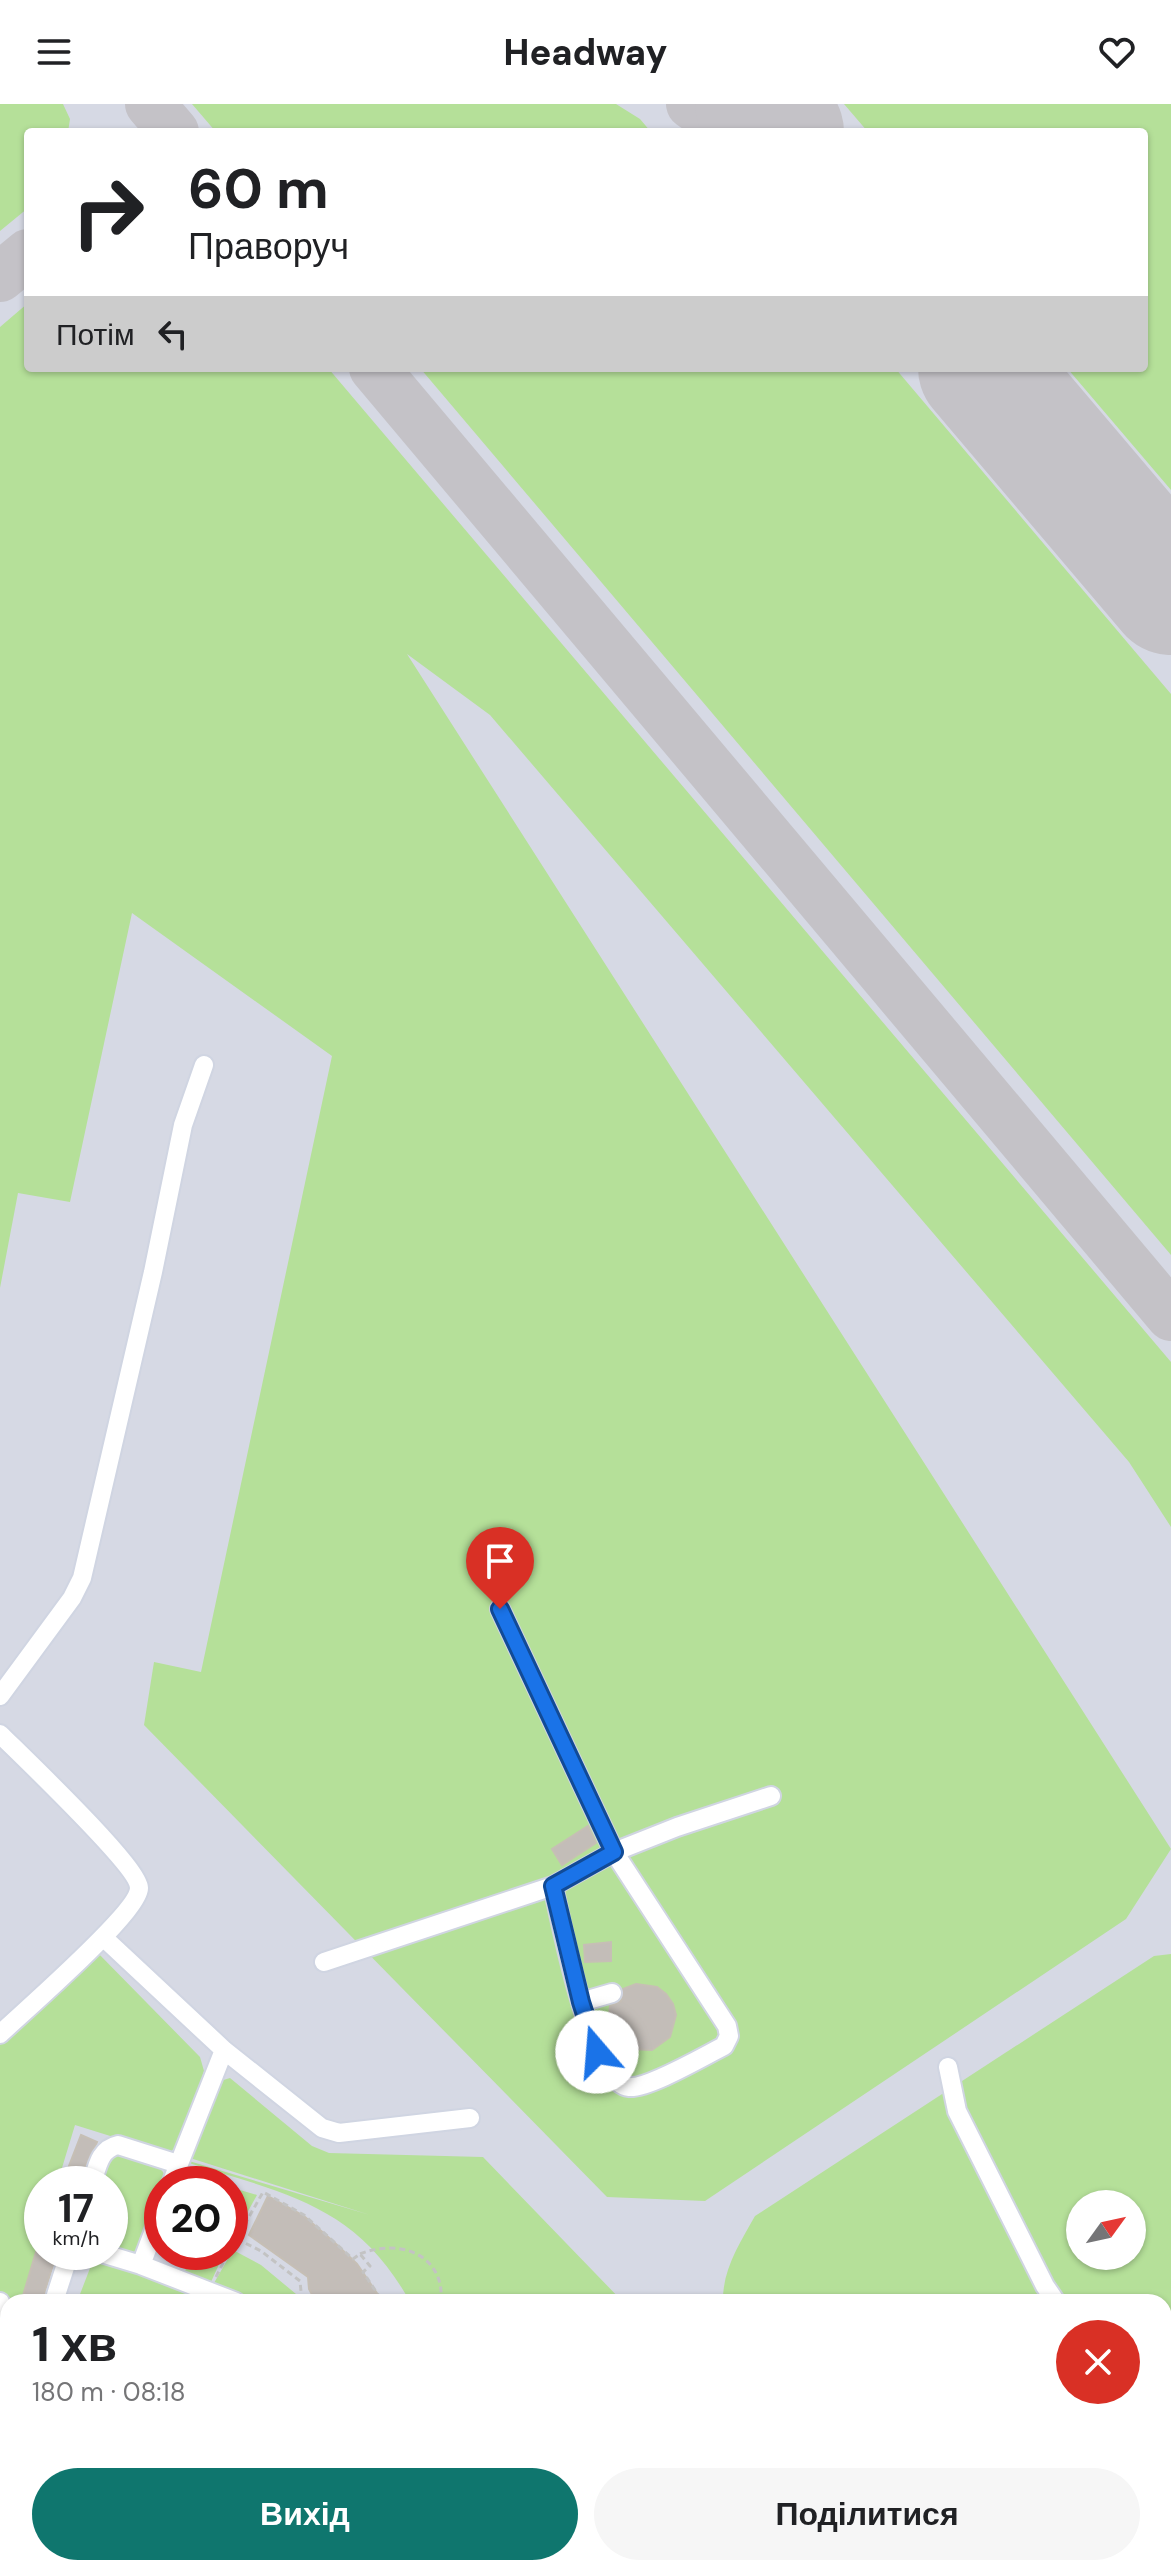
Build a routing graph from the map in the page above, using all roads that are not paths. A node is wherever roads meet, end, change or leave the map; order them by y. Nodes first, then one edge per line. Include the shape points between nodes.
1 (204, 1065) dead end
2 (500, 1609) dead end
3 (0, 1696) edge
4 (0, 1734) edge
5 (771, 1796) dead end
6 (614, 1852) junction
7 (553, 1886) junction
8 (103, 1937) junction
9 (324, 1962) dead end
10 (612, 1993) dead end
11 (581, 2002) junction
12 (0, 2034) edge
13 (224, 2050) junction
14 (948, 2067) dead end
15 (470, 2118) dead end
16 (178, 2164) joint
17 (98, 2166) edge
18 (144, 2257) edge
19 (128, 2261) edge
20 (141, 2265) junction
21 (64, 2270) edge
22 (56, 2294) edge
23 (216, 2294) edge
24 (1050, 2294) edge

1 - 3 lane via 183,1125 82,1578
2 - 6 lane
4 - 8 lane via 136,1875 137,1897
5 - 6 lane
6 - 7 lane
6 - 11 lane via 729,2036 724,2046 644,2085 627,2087 606,2070
7 - 9 lane
7 - 11 lane
8 - 12 lane
8 - 13 lane
10 - 11 lane
13 - 15 lane via 322,2128 339,2133
13 - 16 lane
14 - 24 lane via 957,2111
16 - 17 lane via 118,2145
18 - 20 lane
19 - 20 lane
20 - 23 lane
21 - 22 lane

